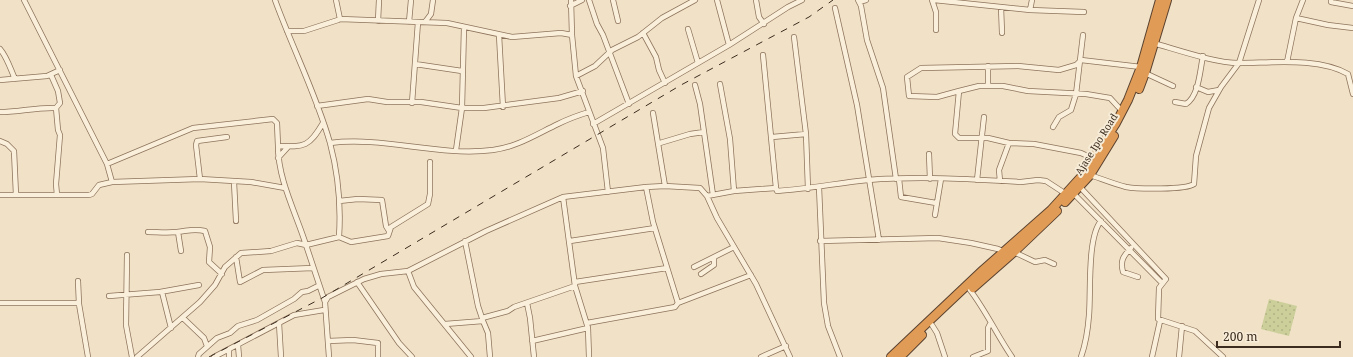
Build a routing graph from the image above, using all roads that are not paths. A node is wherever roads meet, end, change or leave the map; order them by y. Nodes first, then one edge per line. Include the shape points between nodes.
1 (24, 0) edge
2 (275, 0) edge
3 (336, 0) edge
4 (379, 0) edge
5 (411, 0) edge
6 (433, 0) edge
7 (571, 0) edge
8 (582, 0) edge
9 (589, 0) edge
10 (613, 0) edge
11 (695, 0) edge
12 (717, 0) edge
13 (756, 0) edge
14 (802, 0) edge
15 (866, 0) edge
16 (933, 0) edge
17 (1032, 0) edge
18 (1161, 0) edge
19 (1259, 0) edge
20 (1303, 0) edge
21 (1331, 0) edge
22 (858, 1) edge
23 (570, 6) junction
24 (1353, 6) edge
25 (1001, 7) junction
26 (835, 8) dead end
27 (1030, 10) junction
28 (1084, 12) dead end
29 (1296, 18) junction
30 (340, 19) junction
31 (378, 21) junction
32 (618, 21) dead end
33 (409, 22) junction
34 (418, 22) junction
35 (425, 22) junction
36 (764, 24) junction
37 (464, 27) junction
38 (1353, 28) edge
39 (688, 29) dead end
40 (936, 30) dead end
41 (288, 31) junction
42 (642, 33) junction
43 (1002, 33) dead end
44 (500, 35) junction
45 (572, 35) junction
46 (1084, 35) dead end
47 (794, 37) dead end
48 (1153, 44) junction
49 (729, 45) junction
50 (0, 49) edge
51 (610, 53) junction
52 (763, 55) dead end
53 (1203, 56) junction
54 (1079, 62) junction
55 (1287, 62) junction
56 (698, 63) junction
57 (415, 64) junction
58 (1239, 64) junction
59 (988, 66) junction
60 (60, 70) junction
61 (1143, 70) junction
62 (462, 71) junction
63 (51, 75) junction
64 (576, 76) junction
65 (15, 78) junction
66 (0, 80) edge
67 (665, 83) junction
68 (720, 84) dead end
69 (695, 85) dead end
70 (988, 86) junction
71 (1173, 86) dead end
72 (1196, 87) junction
73 (1219, 90) junction
74 (583, 91) junction
75 (959, 91) junction
76 (1208, 92) junction
77 (1076, 94) junction
78 (1353, 94) edge
79 (1213, 99) junction
80 (1175, 102) dead end
81 (412, 103) junction
82 (629, 104) junction
83 (317, 106) junction
84 (503, 107) junction
85 (56, 108) junction
86 (462, 108) junction
87 (0, 112) edge
88 (589, 112) junction
89 (1122, 112) junction
90 (654, 113) dead end
91 (984, 117) dead end
92 (322, 123) junction
93 (593, 124) junction
94 (1053, 127) dead end
95 (704, 132) junction
96 (806, 134) junction
97 (226, 137) dead end
98 (772, 137) junction
99 (983, 138) junction
100 (0, 141) edge
101 (330, 143) junction
102 (660, 143) junction
103 (1008, 143) junction
104 (278, 146) junction
105 (288, 147) junction
106 (456, 150) junction
107 (930, 154) dead end
108 (278, 158) junction
109 (1094, 159) junction
110 (430, 162) dead end
111 (108, 164) junction
112 (1090, 175) junction
113 (200, 179) junction
114 (897, 179) junction
115 (930, 179) junction
116 (941, 179) junction
117 (869, 180) junction
118 (978, 180) junction
119 (1000, 181) junction
120 (112, 182) junction
121 (234, 182) junction
122 (665, 186) junction
123 (646, 187) junction
124 (1080, 187) junction
125 (285, 188) junction
126 (776, 188) junction
127 (819, 188) junction
128 (808, 189) junction
129 (734, 190) junction
130 (608, 192) junction
131 (1070, 194) junction
132 (0, 195) edge
133 (16, 195) junction
134 (57, 195) junction
135 (710, 195) junction
136 (563, 197) junction
137 (339, 201) junction
138 (936, 203) junction
139 (935, 215) dead end
140 (236, 221) dead end
141 (1101, 221) junction
142 (655, 228) junction
143 (389, 231) junction
144 (148, 232) dead end
145 (178, 232) junction
146 (340, 237) junction
147 (879, 240) junction
148 (465, 241) junction
149 (570, 241) junction
150 (820, 242) junction
151 (306, 245) junction
152 (1134, 246) junction
153 (734, 247) junction
154 (1130, 250) junction
155 (181, 251) dead end
156 (1004, 252) junction
157 (1014, 252) junction
158 (127, 255) dead end
159 (236, 257) junction
160 (714, 258) junction
161 (1054, 264) dead end
162 (694, 267) dead end
163 (314, 268) junction
164 (667, 268) junction
165 (408, 271) junction
166 (222, 274) junction
167 (702, 274) dead end
168 (751, 275) junction
169 (1138, 277) dead end
170 (78, 281) dead end
171 (357, 282) junction
172 (1162, 283) junction
173 (575, 284) junction
174 (199, 285) dead end
175 (973, 285) junction
176 (318, 286) junction
177 (162, 292) junction
178 (127, 295) junction
179 (109, 296) dead end
180 (324, 302) junction
181 (527, 302) junction
182 (0, 303) edge
183 (678, 303) junction
184 (79, 304) junction
185 (324, 310) junction
186 (183, 318) junction
187 (482, 319) junction
188 (1160, 321) junction
189 (279, 323) junction
190 (445, 324) junction
191 (990, 324) junction
192 (932, 325) junction
193 (587, 326) junction
194 (1182, 326) junction
195 (171, 328) junction
196 (328, 341) junction
197 (532, 341) junction
198 (238, 345) junction
199 (207, 346) junction
200 (786, 346) junction
201 (229, 350) junction
202 (88, 357) edge
203 (132, 357) edge
204 (137, 357) edge
205 (198, 357) edge
206 (216, 357) edge
207 (229, 357) edge
208 (239, 357) edge
209 (281, 357) edge
210 (329, 357) edge
211 (378, 357) edge
212 (412, 357) edge
213 (471, 357) edge
214 (490, 357) edge
215 (534, 357) edge
216 (589, 357) edge
217 (761, 357) edge
218 (790, 357) edge
219 (840, 357) edge
220 (891, 357) edge
221 (900, 357) edge
222 (944, 357) edge
223 (973, 357) edge
224 (1012, 357) edge
225 (1081, 357) edge
226 (1152, 357) edge
227 (1179, 357) edge
228 (1224, 357) edge

1 - 60 street
2 - 41 street
3 - 30 street
4 - 31 street
5 - 33 street
6 - 35 street via 431,14
7 - 23 street
8 - 23 street
9 - 51 street
10 - 32 street
11 - 42 street via 662,18
12 - 49 street
13 - 36 street via 759,18
14 - 36 street
15 - 22 street
16 - 25 street
16 - 40 street
17 - 27 street
18 - 48 highway, Ajase Ipo Road
18 - 61 highway, Ajase Ipo Road
19 - 58 street
20 - 29 street
21 - 24 street
22 - 114 street via 867,40 883,88
23 - 45 street
25 - 27 street
25 - 43 street
26 - 117 street via 857,105
27 - 28 street
29 - 38 street
29 - 55 street
30 - 31 street
30 - 41 street via 304,31
31 - 33 street
33 - 34 street
34 - 35 street
34 - 57 street
35 - 37 street
36 - 49 street
37 - 44 street
37 - 62 street
39 - 56 street
41 - 83 street
42 - 51 street
42 - 67 street via 656,58
44 - 45 street
44 - 84 street
45 - 64 street
46 - 54 street
47 - 96 street
48 - 53 street
48 - 61 highway, Ajase Ipo Road
49 - 56 street
50 - 65 street via 6,56
51 - 64 street via 595,66
51 - 82 street
52 - 98 street
53 - 58 street
53 - 72 street
54 - 59 street via 1059,70
54 - 61 street via 1081,60
54 - 77 street
55 - 58 street
55 - 78 street via 1319,65 1344,72 1349,77
56 - 67 street
57 - 62 street
57 - 81 street
58 - 73 street
59 - 70 street
59 - 75 street via 921,68 907,77 909,96 937,97
60 - 63 street
60 - 111 street
61 - 71 street
61 - 89 highway, Ajase Ipo Road
61 - 112 highway, Ajase Ipo Road via 1129,110
62 - 86 street
63 - 65 street
63 - 85 street via 60,103
64 - 74 street
65 - 66 street
67 - 82 street
68 - 129 street via 730,139
69 - 95 street
70 - 75 street
70 - 77 street
72 - 76 street
72 - 80 street via 1186,104
73 - 76 street
73 - 79 street
74 - 84 street via 559,98
74 - 88 street
75 - 99 street via 955,134 963,139
76 - 79 street
77 - 89 street via 1110,98
77 - 94 street via 1071,110 1059,117
79 - 112 street via 1196,156 1194,184 1191,186 1126,187
81 - 83 street via 368,99
81 - 86 street
82 - 93 street
83 - 92 street
84 - 86 street
85 - 87 street via 27,108 15,112
85 - 134 street via 60,135
86 - 106 street
88 - 93 street
88 - 106 street via 558,123 518,144 502,148
89 - 109 highway, Ajase Ipo Road
90 - 102 street
91 - 99 street
92 - 101 street
92 - 105 street via 309,142
93 - 130 street via 603,148
95 - 102 street
95 - 135 street
96 - 98 street
96 - 128 street
97 - 113 street via 197,141
98 - 126 street
99 - 103 street
99 - 118 street
100 - 133 street via 14,151
101 - 106 street via 371,142
101 - 137 street
102 - 122 street
103 - 109 street via 1081,153
103 - 119 street via 999,170
104 - 105 street
104 - 108 street
104 - 111 street via 277,123 273,119 193,128
105 - 108 street
107 - 115 street
108 - 125 street
109 - 131 highway, Ajase Ipo Road
110 - 143 street via 428,204 391,227
111 - 120 street
112 - 124 highway, Ajase Ipo Road
113 - 120 street
113 - 121 street
114 - 115 street
114 - 117 street
114 - 138 street via 901,197
115 - 116 street
116 - 118 street
116 - 138 street
117 - 127 street
117 - 147 street
118 - 119 street
119 - 131 street via 1042,181
120 - 134 street via 98,185 92,194
121 - 125 street
121 - 140 street
122 - 123 street
122 - 135 street via 700,188
123 - 130 street
123 - 142 street
124 - 131 highway, Ajase Ipo Road
124 - 152 street
125 - 151 street
126 - 128 street via 777,191
126 - 129 street
127 - 128 street
127 - 150 street
129 - 135 street
130 - 136 street
131 - 141 street
131 - 156 highway, Ajase Ipo Road
131 - 157 highway, Ajase Ipo Road
132 - 133 street
133 - 134 street
135 - 153 street via 717,218
136 - 148 street
136 - 149 street
137 - 143 street via 382,200
137 - 146 street
138 - 139 street
141 - 154 street
141 - 225 street via 1096,226 1094,235 1089,313
142 - 149 street
142 - 164 street
143 - 146 street via 388,236 351,242
144 - 145 street
145 - 155 street
145 - 166 street via 191,229 205,231 210,247 209,262
146 - 151 street
147 - 150 street
147 - 156 street via 920,237 949,239
148 - 165 street
148 - 187 street
149 - 173 street
150 - 219 street via 824,304 828,326
151 - 159 street via 296,243 271,251 241,253
151 - 163 street
152 - 154 street
152 - 172 street via 1166,279
153 - 160 street
153 - 168 street
154 - 169 street via 1121,263 1123,272
154 - 172 street
156 - 175 highway, Ajase Ipo Road
157 - 161 street via 1035,262 1045,260
157 - 175 highway, Ajase Ipo Road
158 - 178 street
159 - 163 street via 240,282 263,270
159 - 166 street via 225,267
160 - 162 street
160 - 167 street via 714,265
163 - 176 street
164 - 173 street
164 - 183 street
165 - 171 street via 381,274
165 - 190 street via 414,287
166 - 186 street via 200,302
168 - 183 street
168 - 200 street
170 - 184 street
171 - 180 street
171 - 212 street via 399,343
172 - 188 street via 1159,288 1157,317
173 - 181 street
173 - 193 street
174 - 177 street
175 - 191 street
175 - 192 highway
175 - 220 highway
176 - 180 street
176 - 199 street via 302,292 257,320 238,326
177 - 178 street
177 - 195 street
178 - 179 street
178 - 203 street via 126,326
180 - 185 street
181 - 187 street
181 - 197 street
182 - 184 street
183 - 193 street via 675,307
184 - 202 street
185 - 189 street via 294,314
185 - 196 street
186 - 195 street
186 - 199 street via 204,338
187 - 190 street
187 - 214 street via 488,333
188 - 194 street
188 - 226 street
189 - 198 street
189 - 209 street
190 - 213 street
191 - 223 street via 988,351
191 - 224 street
192 - 221 highway
192 - 222 street via 938,333
193 - 197 street
193 - 216 street
194 - 227 street
194 - 228 street via 1195,331
195 - 204 street
196 - 210 street
196 - 211 street via 378,343
197 - 215 street
198 - 201 street
198 - 208 street
199 - 205 street
200 - 217 street
200 - 218 street
201 - 206 street
201 - 207 street

